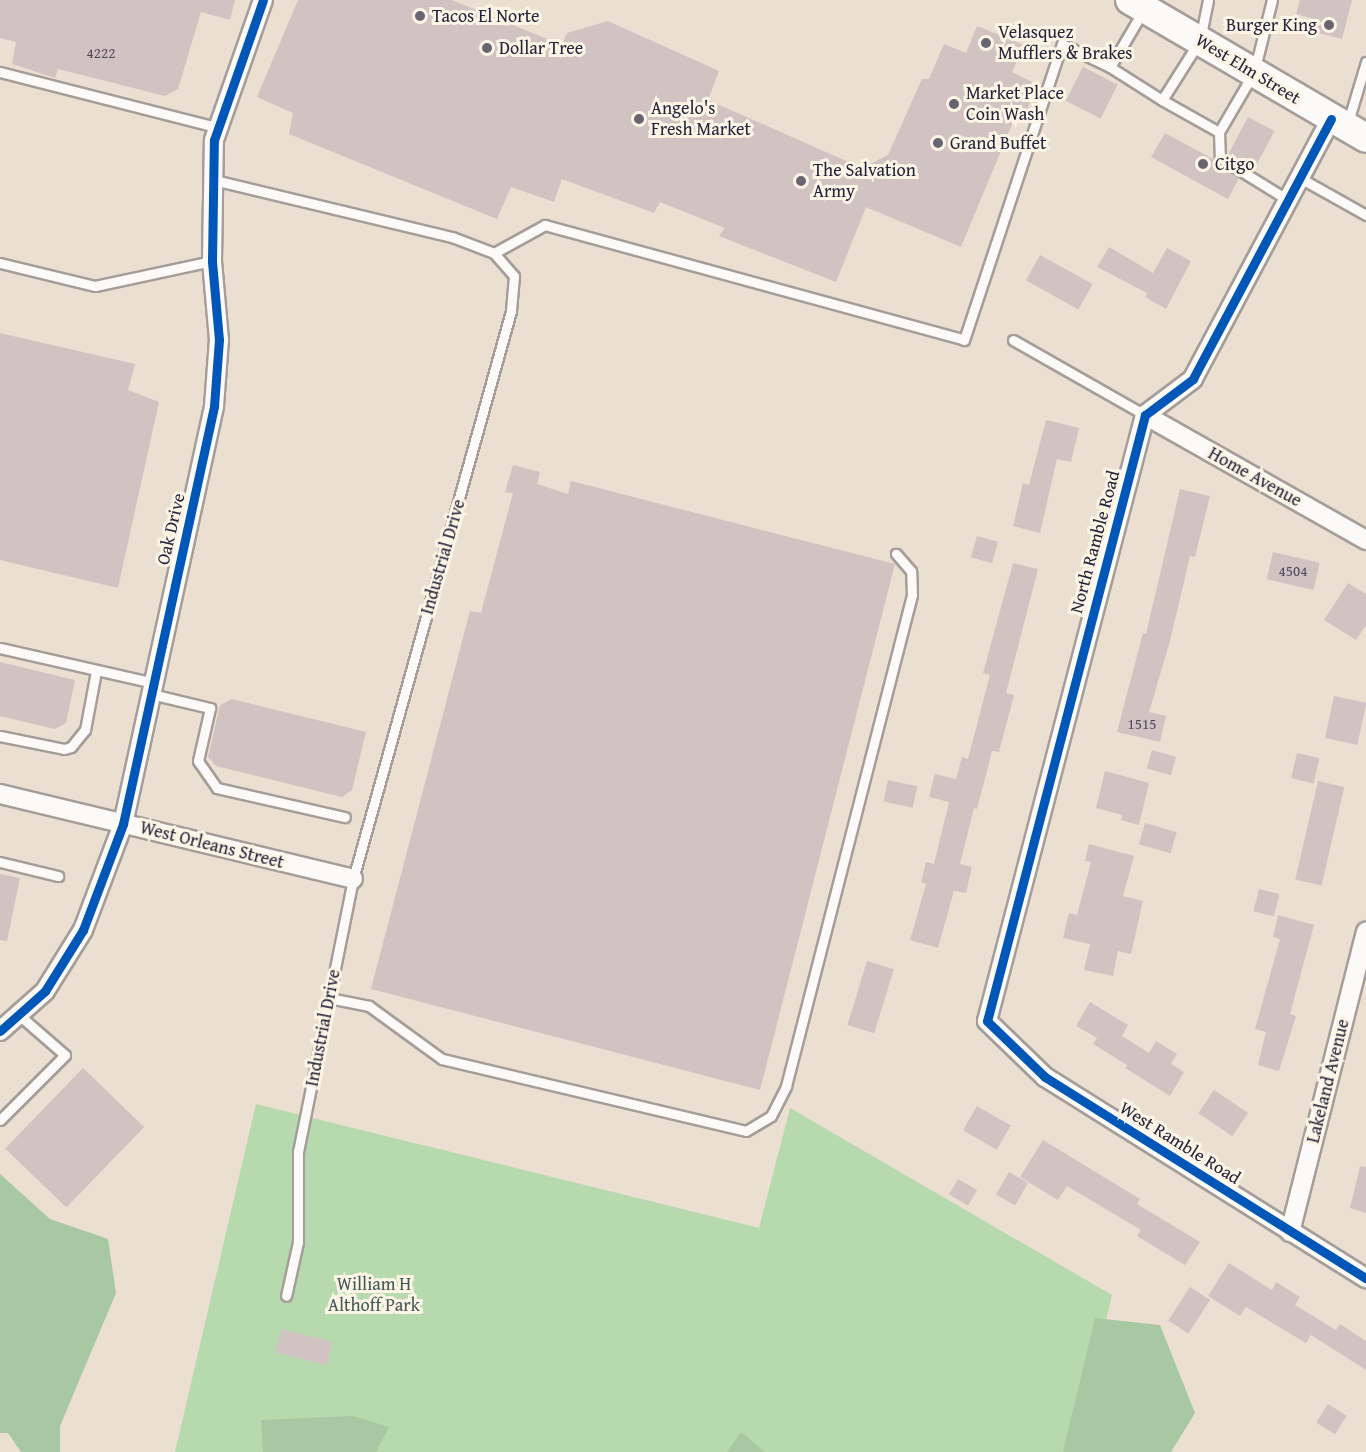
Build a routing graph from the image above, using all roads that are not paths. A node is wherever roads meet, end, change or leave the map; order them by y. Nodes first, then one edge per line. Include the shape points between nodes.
1 (263, 0) edge
2 (1208, 0) edge
3 (1272, 0) edge
4 (1137, 4) edge
5 (1200, 40) junction
6 (1366, 62) edge
7 (1110, 67) junction
8 (0, 72) edge
9 (1254, 72) junction
10 (1162, 100) junction
11 (219, 128) junction
12 (1348, 128) edge
13 (1219, 132) junction
14 (1300, 178) junction
15 (213, 180) junction
16 (1288, 201) junction
17 (1366, 215) edge
18 (494, 253) junction
19 (212, 261) junction
20 (0, 263) edge
21 (1013, 340) dead end
22 (1145, 415) junction
23 (1366, 540) edge
24 (896, 554) dead end
25 (0, 648) edge
26 (96, 671) junction
27 (153, 689) junction
28 (0, 736) edge
29 (0, 794) edge
30 (345, 817) dead end
31 (123, 824) junction
32 (0, 862) edge
33 (58, 876) dead end
34 (353, 879) junction
35 (1366, 931) edge
36 (329, 998) junction
37 (19, 1015) junction
38 (987, 1021) joint
39 (0, 1031) edge
40 (0, 1120) edge
41 (1290, 1232) junction
42 (1366, 1278) edge
43 (286, 1296) dead end

1 - 11 street, Oak Drive
2 - 5 lane
3 - 9 lane
4 - 5 main road, West Elm Street
4 - 7 lane
5 - 9 main road, West Elm Street
5 - 10 lane
6 - 12 lane
7 - 10 lane
7 - 18 lane via 1062,44 964,340 545,225
8 - 11 lane
9 - 12 main road, West Elm Street
9 - 13 lane
10 - 13 lane
11 - 15 street, Oak Drive via 214,141
12 - 14 street
13 - 16 lane via 1220,158
14 - 16 street
14 - 17 lane
15 - 18 lane, Industrial Drive via 452,237
15 - 19 street, Oak Drive
16 - 22 street via 1193,379
18 - 34 lane, Industrial Drive via 514,276 511,311
19 - 20 lane via 95,286
19 - 27 street, Oak Drive via 219,340 214,406
21 - 22 lane
22 - 23 street, Home Avenue
22 - 38 street, North Ramble Road
24 - 36 lane via 911,571 912,595 786,1086 771,1116 746,1131 442,1059 369,1006
25 - 26 lane
26 - 27 lane
26 - 28 lane via 85,730 70,747
27 - 30 lane via 210,708 198,761 217,788
27 - 31 street, Oak Drive
29 - 31 street, West Orleans Street
31 - 34 street, West Orleans Street
31 - 37 street, Oak Drive via 83,930 45,991
32 - 33 lane
34 - 36 lane, Industrial Drive
35 - 41 street, Lakeland Avenue
36 - 43 lane, Industrial Drive via 298,1151 298,1242
37 - 39 street, Oak Drive
37 - 40 lane via 65,1054
38 - 41 street, West Ramble Road via 1045,1077
41 - 42 street, West Ramble Road

